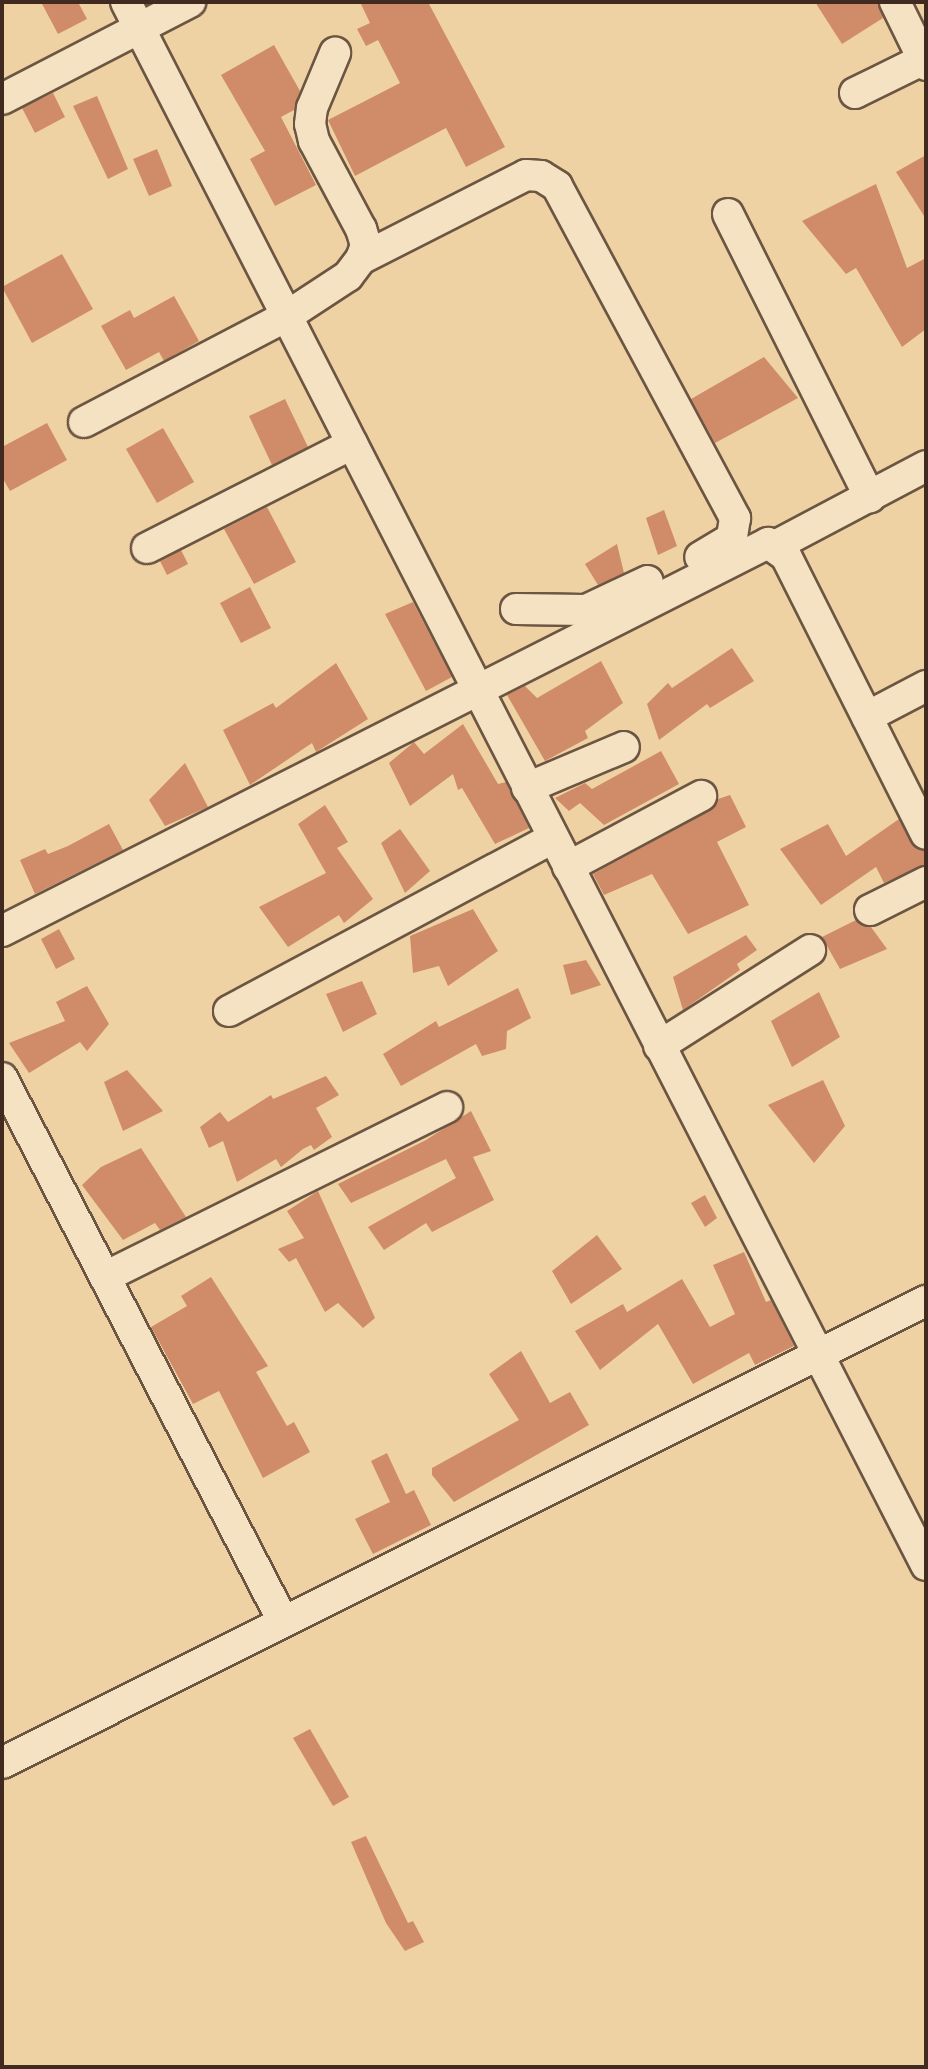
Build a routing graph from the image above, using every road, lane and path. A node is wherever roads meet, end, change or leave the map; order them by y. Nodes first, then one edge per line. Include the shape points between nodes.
1 (190, 2) edge
2 (895, 2) edge
3 (133, 15) edge
4 (335, 53) dead end
5 (924, 56) edge
6 (855, 93) dead end
7 (2, 99) edge
8 (728, 214) dead end
9 (361, 259) junction
10 (287, 316) junction
11 (84, 422) dead end
12 (352, 444) junction
13 (926, 466) edge
14 (870, 497) junction
15 (775, 545) junction
16 (147, 548) dead end
17 (516, 609) dead end
18 (926, 686) edge
19 (477, 690) junction
20 (867, 717) junction
21 (624, 747) dead end
22 (527, 788) junction
23 (701, 796) dead end
24 (926, 834) edge
25 (553, 838) junction
26 (568, 867) junction
27 (926, 881) edge
28 (870, 910) dead end
29 (2, 931) edge
30 (810, 950) dead end
31 (229, 1011) dead end
32 (659, 1046) junction
33 (2, 1078) edge
34 (447, 1107) dead end
35 (105, 1276) junction
36 (926, 1301) edge
37 (819, 1356) junction
38 (926, 1565) edge
39 (282, 1619) junction
40 (2, 1763) edge

1 - 3 street
2 - 5 street
3 - 7 street
3 - 10 street
4 - 9 street via 310,124 314,141 361,229 366,244
5 - 6 street
8 - 14 street
9 - 10 street via 348,276
9 - 17 street via 526,175 541,176 557,186 735,518 732,538 724,546 586,610
10 - 11 street
10 - 12 street
12 - 16 street
12 - 19 street
13 - 14 street
14 - 15 street
15 - 19 street via 756,548
15 - 20 street via 786,556
18 - 20 street
19 - 22 street
19 - 29 street
20 - 24 street
21 - 22 street
22 - 25 street
23 - 26 street
25 - 26 street
25 - 31 street
26 - 32 street
27 - 28 street
30 - 32 street
32 - 37 street
33 - 35 street
34 - 35 street
35 - 39 street
36 - 37 street
37 - 38 street
37 - 39 street
39 - 40 street

